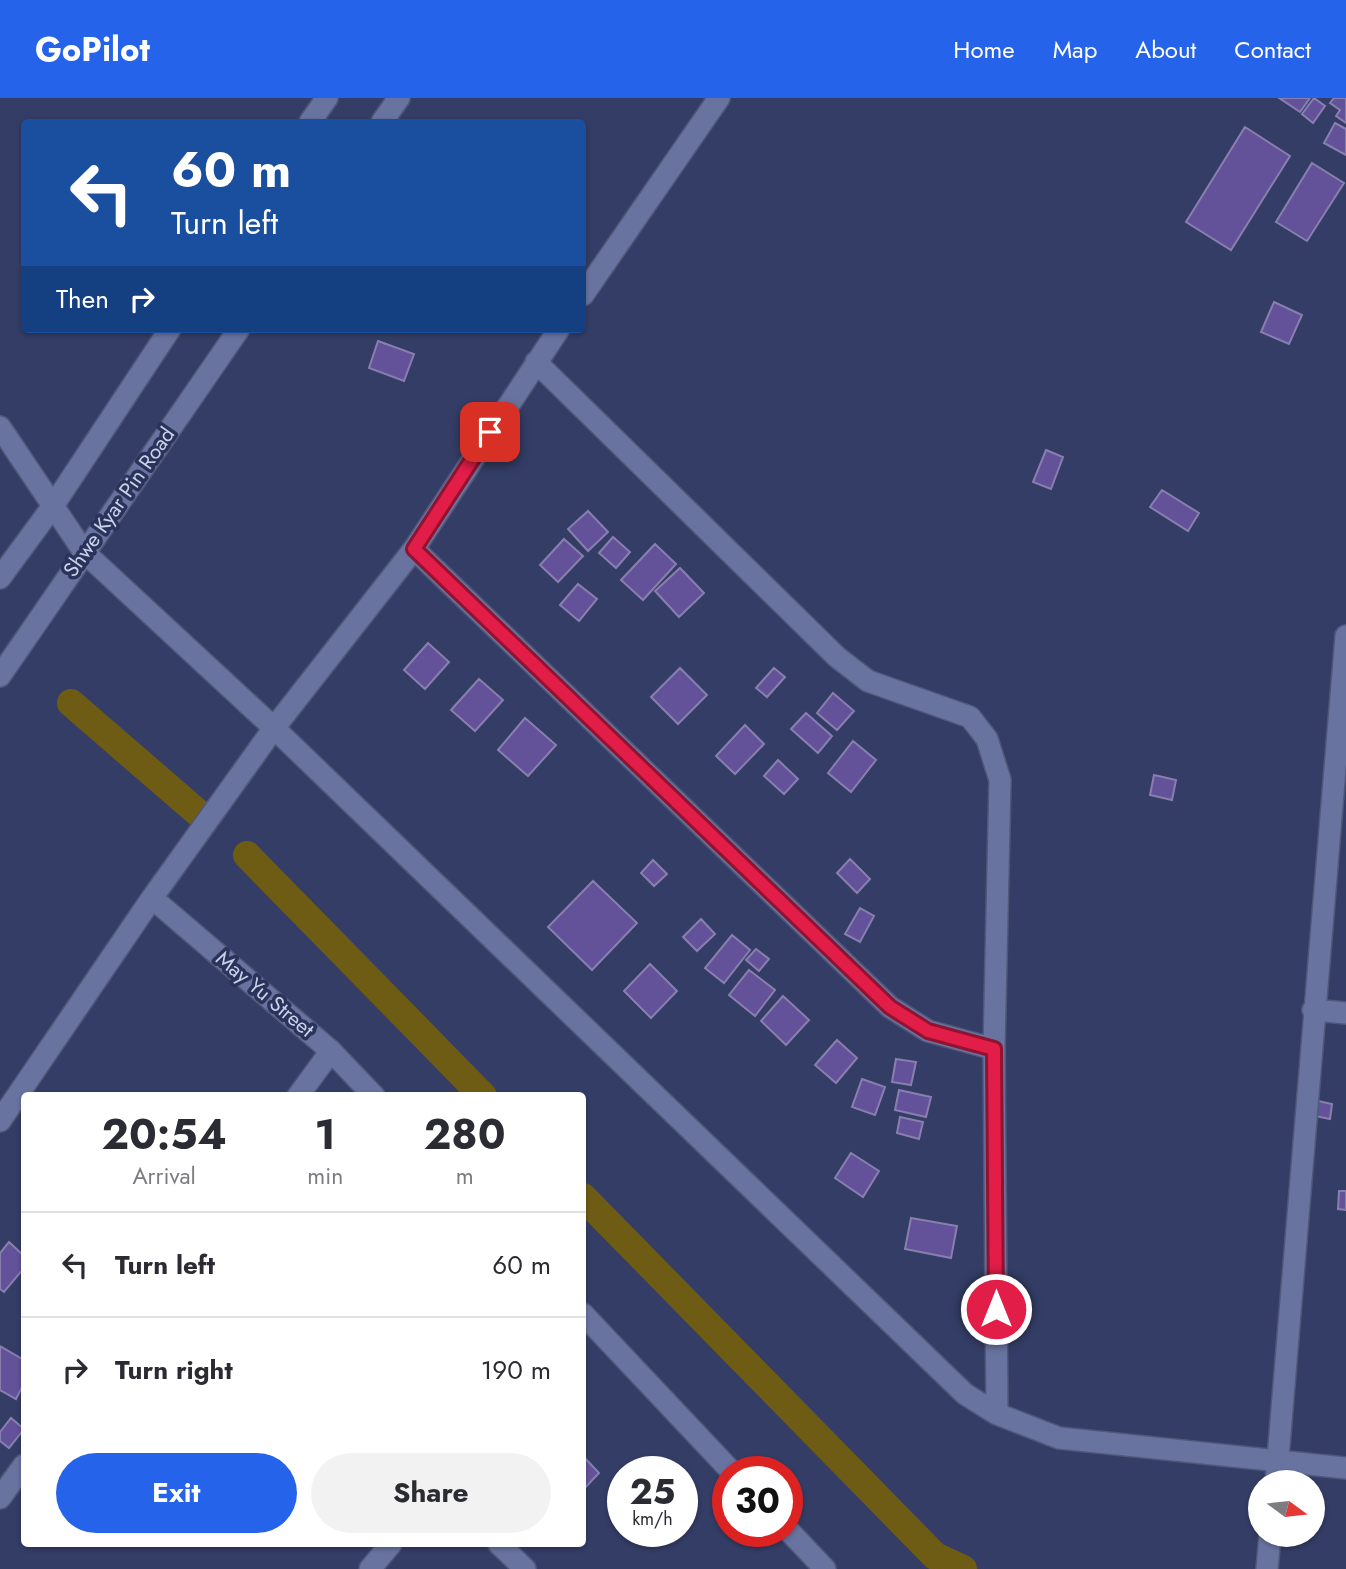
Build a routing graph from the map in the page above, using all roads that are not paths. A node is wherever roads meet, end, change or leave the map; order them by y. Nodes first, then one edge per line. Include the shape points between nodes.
1 (327, 98) edge
2 (400, 98) edge
3 (719, 98) edge
4 (312, 119) edge
5 (385, 119) edge
6 (586, 291) edge
7 (167, 333) edge
8 (236, 333) edge
9 (556, 333) edge
10 (536, 362) junction
11 (0, 427) edge
12 (52, 506) junction
13 (414, 549) junction
14 (84, 552) junction
15 (0, 578) edge
16 (1346, 636) edge
17 (0, 676) edge
18 (274, 728) junction
19 (152, 898) junction
20 (1313, 1010) junction
21 (1346, 1013) edge
22 (994, 1049) junction
23 (331, 1051) junction
24 (301, 1092) edge
25 (370, 1092) edge
26 (0, 1121) edge
27 (586, 1325) edge
28 (997, 1414) junction
29 (716, 1456) edge
30 (1346, 1468) edge
31 (21, 1469) edge
32 (1258, 1470) edge
33 (1277, 1470) edge
34 (1318, 1470) edge
35 (0, 1498) edge
36 (803, 1546) edge
37 (388, 1547) edge
38 (502, 1547) edge
39 (1269, 1547) edge
40 (1267, 1568) edge
41 (370, 1569) edge
42 (525, 1569) edge
43 (825, 1569) edge

1 - 4 street
2 - 5 street
3 - 6 street
7 - 12 street
8 - 14 street, Shwe Kyar Pin Road
9 - 10 street
10 - 13 street
10 - 22 street via 836,657 868,681 970,717 987,739 1000,780
11 - 12 street
12 - 14 street
12 - 15 street
13 - 18 street
13 - 22 street via 890,1007 928,1031
14 - 17 street, Shwe Kyar Pin Road
14 - 18 street
16 - 20 street
18 - 19 street
18 - 28 street via 965,1394
19 - 23 street, May Yu Street
19 - 26 street
20 - 21 street
20 - 33 street
22 - 28 street
23 - 24 street
23 - 25 street, May Yu Street
27 - 29 street
28 - 32 street via 1059,1438
30 - 34 street
31 - 35 street
36 - 43 street
37 - 41 street
38 - 42 street
39 - 40 street

